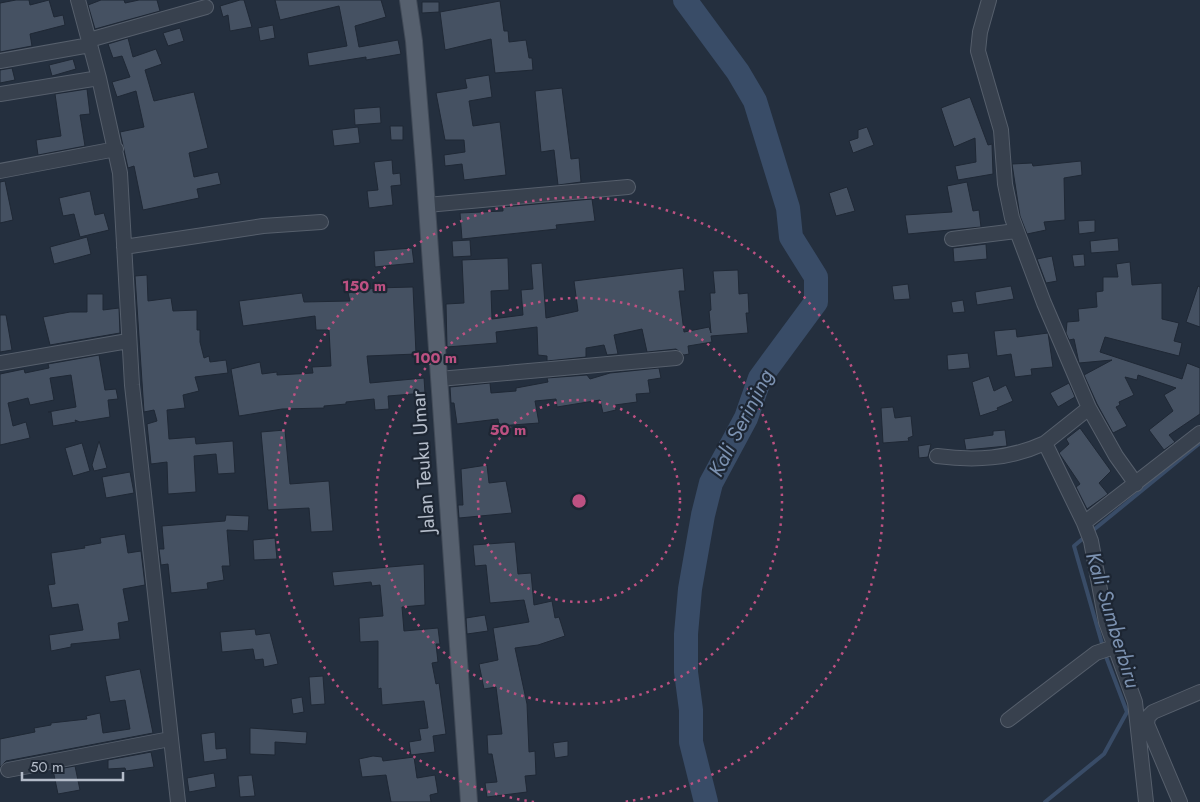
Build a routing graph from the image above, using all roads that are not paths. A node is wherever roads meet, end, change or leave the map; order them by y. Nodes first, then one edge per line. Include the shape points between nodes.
1 (78, 0) edge
2 (408, 0) edge
3 (989, 0) edge
4 (206, 7) dead end
5 (90, 42) junction
6 (0, 61) edge
7 (100, 78) junction
8 (0, 94) edge
9 (116, 149) junction
10 (0, 171) edge
11 (628, 187) dead end
12 (427, 205) junction
13 (321, 222) dead end
14 (1016, 231) junction
15 (952, 239) dead end
16 (124, 247) junction
17 (128, 341) junction
18 (676, 358) dead end
19 (0, 362) edge
20 (439, 378) junction
21 (1089, 408) junction
22 (1200, 433) edge
23 (1045, 443) junction
24 (937, 456) dead end
25 (1136, 484) junction
26 (1087, 532) junction
27 (1106, 650) junction
28 (1200, 692) edge
29 (1008, 720) dead end
30 (170, 739) junction
31 (8, 770) dead end
32 (178, 802) edge
33 (469, 802) edge
34 (1146, 802) edge
35 (1180, 802) edge

1 - 5 street
2 - 12 main road, Jalan Teuku Umar
3 - 14 street via 978,51 1001,130 1006,194
4 - 5 street
5 - 6 street
5 - 7 street
7 - 8 street
7 - 9 street
9 - 10 street
9 - 16 street
11 - 12 street
12 - 20 main road, Jalan Teuku Umar
13 - 16 street via 263,226
14 - 15 street
14 - 21 street
16 - 17 street
17 - 19 street
17 - 30 street
18 - 20 street
20 - 33 main road, Jalan Teuku Umar
21 - 23 street
21 - 25 street
22 - 25 street
23 - 24 street via 1006,456 960,459
23 - 26 street
25 - 26 street
26 - 27 street via 1102,608
27 - 29 street
27 - 34 street via 1126,673 1135,702
28 - 35 street via 1148,717 1147,724
30 - 31 street
30 - 32 street

